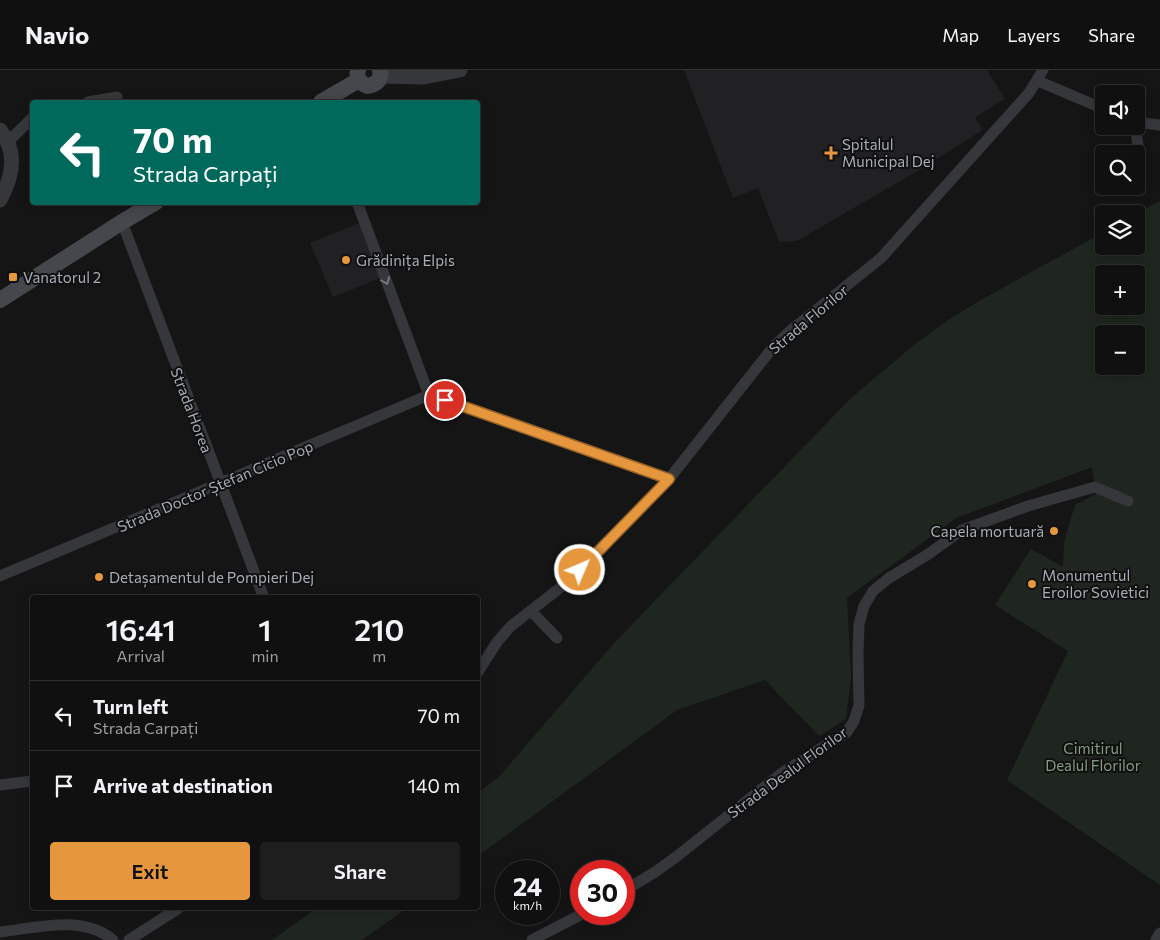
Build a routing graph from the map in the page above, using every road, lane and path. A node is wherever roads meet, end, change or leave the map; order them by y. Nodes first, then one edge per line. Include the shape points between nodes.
1 (460, 70) edge
2 (381, 73) edge
3 (358, 75) edge
4 (1040, 75) edge
5 (117, 97) dead end
6 (100, 100) edge
7 (325, 100) edge
8 (1095, 104) edge
9 (30, 119) edge
10 (1145, 123) edge
11 (1160, 125) edge
12 (4, 136) edge
13 (0, 200) edge
14 (151, 205) edge
15 (358, 205) edge
16 (122, 222) junction
17 (0, 300) edge
18 (430, 395) junction
19 (669, 479) junction
20 (220, 484) junction
21 (1128, 501) dead end
22 (0, 576) edge
23 (263, 595) edge
24 (531, 611) junction
25 (557, 638) dead end
26 (480, 669) edge
27 (30, 782) edge
28 (0, 785) edge
29 (635, 884) edge
30 (176, 910) edge
31 (570, 920) edge
32 (0, 932) edge
33 (1160, 933) edge
34 (113, 940) edge
35 (129, 940) edge
36 (532, 940) edge
37 (1156, 940) edge

1 - 2 street via 424,78
2 - 3 main road via 371,86 364,84
3 - 7 main road
4 - 8 street
4 - 19 street, Strada Florilor via 1029,93 881,258 774,346
5 - 6 street
9 - 12 street
10 - 11 street
12 - 13 street via 12,156 11,172
14 - 16 main road
15 -> 18 street
16 - 17 main road
16 - 20 street, Strada Horea
18 - 19 street
18 - 20 street, Strada Doctor Ștefan Cicio Pop
19 - 24 street, Strada Florilor via 570,580
20 - 22 street, Strada Doctor Ștefan Cicio Pop
20 - 23 street, Strada Horea
21 - 29 street, Strada Dealul Florilor via 1095,487 1028,506 962,530 889,578 873,591 859,624 859,704 847,732 782,773 676,857
24 - 25 street
24 - 26 street, Strada Florilor via 510,627
27 - 28 street
30 - 35 street
31 - 36 street
32 - 34 street via 84,925 96,928
33 - 37 street

